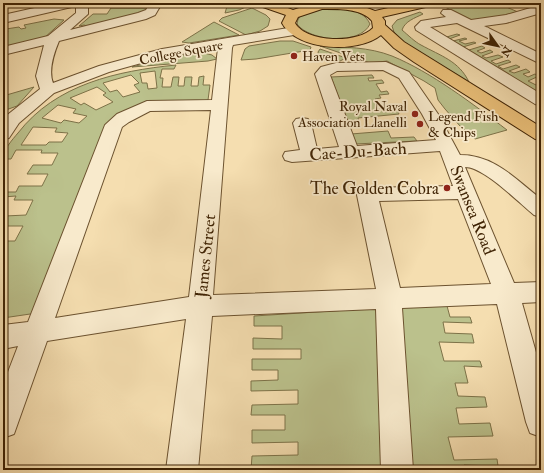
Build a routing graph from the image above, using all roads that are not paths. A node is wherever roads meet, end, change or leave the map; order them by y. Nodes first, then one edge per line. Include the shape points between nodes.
1 (79, 3) edge
2 (156, 3) edge
3 (264, 3) edge
4 (426, 3) edge
5 (335, 4) edge
6 (510, 6) dead end
7 (444, 11) dead end
8 (535, 11) edge
9 (293, 14) junction
10 (514, 18) junction
11 (3, 19) edge
12 (376, 20) junction
13 (464, 22) junction
14 (534, 25) dead end
15 (294, 31) junction
16 (54, 37) junction
17 (227, 43) junction
18 (342, 43) junction
19 (3, 50) edge
20 (419, 59) junction
21 (541, 60) edge
22 (48, 90) junction
23 (541, 101) edge
24 (219, 105) junction
25 (8, 120) edge
26 (302, 123) dead end
27 (3, 134) edge
28 (541, 135) edge
29 (350, 152) junction
30 (450, 153) junction
31 (310, 155) junction
32 (292, 156) dead end
33 (467, 192) junction
34 (541, 210) edge
35 (541, 292) edge
36 (507, 294) junction
37 (388, 298) junction
38 (200, 306) junction
39 (36, 333) junction
40 (3, 337) edge
41 (541, 422) edge
42 (3, 423) edge
43 (182, 470) edge
44 (397, 470) edge

1 - 11 street
1 - 16 street via 82,14
2 - 16 street via 151,12 142,16
3 - 9 main road
4 - 12 main road
5 - 9 main road via 310,6
5 - 12 main road via 356,8
6 - 8 street
7 - 13 street
8 - 10 street
9 - 15 main road via 289,19 289,25
10 - 13 street via 496,22
10 - 14 street
12 - 18 main road via 374,34
12 - 20 main road via 399,45
13 - 21 street
13 - 23 street via 432,23 421,27
15 - 17 street, College Square
15 - 18 main road via 319,41
16 - 19 street
16 - 22 street via 48,52 44,76
17 - 22 street, College Square via 162,52 104,69
17 - 24 street, James Street
18 - 20 main road via 398,51
20 - 28 main road
22 - 25 street, College Square
24 - 38 street, James Street
24 - 39 street via 147,106 114,125
25 - 27 street, College Square
26 - 31 street
29 - 30 street, Cae-Du-Bach
29 - 30 street, Swansea Road via 322,74 336,67 386,66 404,75 430,114
29 - 31 street, Cae-Du-Bach
30 - 33 street, Swansea Road
30 - 34 street, Cae-Du-Bach via 490,168
31 - 32 street, Cae-Du-Bach
33 - 36 street, Swansea Road
33 - 37 street via 367,195
35 - 36 street
36 - 37 street
36 - 41 street, Swansea Road
37 - 38 street
37 - 44 street
38 - 39 street
38 - 43 street, James Street
39 - 40 street
39 - 42 street

